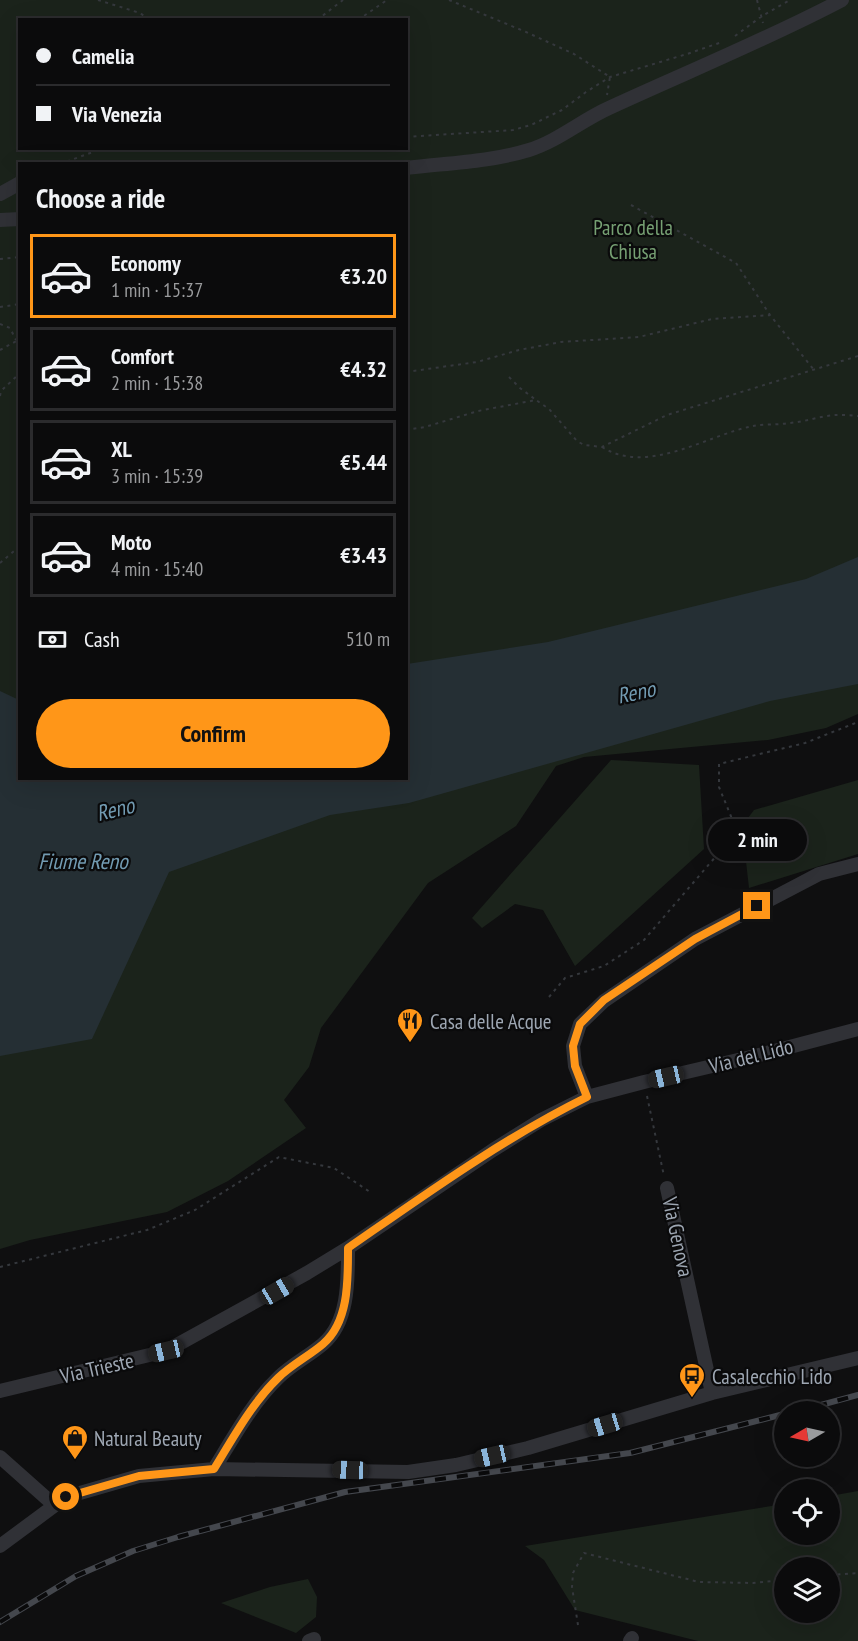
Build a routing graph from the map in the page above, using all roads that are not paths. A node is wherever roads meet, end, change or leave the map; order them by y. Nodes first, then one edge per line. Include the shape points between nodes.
1 (842, 0) edge
2 (408, 168) edge
3 (18, 184) edge
4 (0, 194) edge
5 (18, 219) edge
6 (0, 220) edge
7 (858, 864) edge
8 (858, 1029) edge
9 (587, 1097) junction
10 (667, 1188) road end
11 (348, 1248) junction
12 (858, 1358) edge
13 (0, 1391) edge
14 (712, 1393) junction
15 (0, 1457) edge
16 (214, 1469) junction
17 (54, 1505) junction
18 (0, 1546) edge

1 - 2 street via 604,110 529,150
3 - 4 street
5 - 6 street
7 - 9 street via 819,874 695,939 604,1000 580,1024 573,1046 575,1066
8 - 9 street, Via del Lido
9 - 11 street, Via del Lido via 493,1150
10 - 14 street, Via Genova
11 - 13 street, Via Trieste via 166,1351
11 - 16 street via 348,1280 338,1325 331,1337 279,1377 253,1408
12 - 14 street
14 - 16 street via 528,1448 456,1465 408,1472
15 - 17 street
16 - 17 street via 139,1476 66,1497
17 - 18 street

